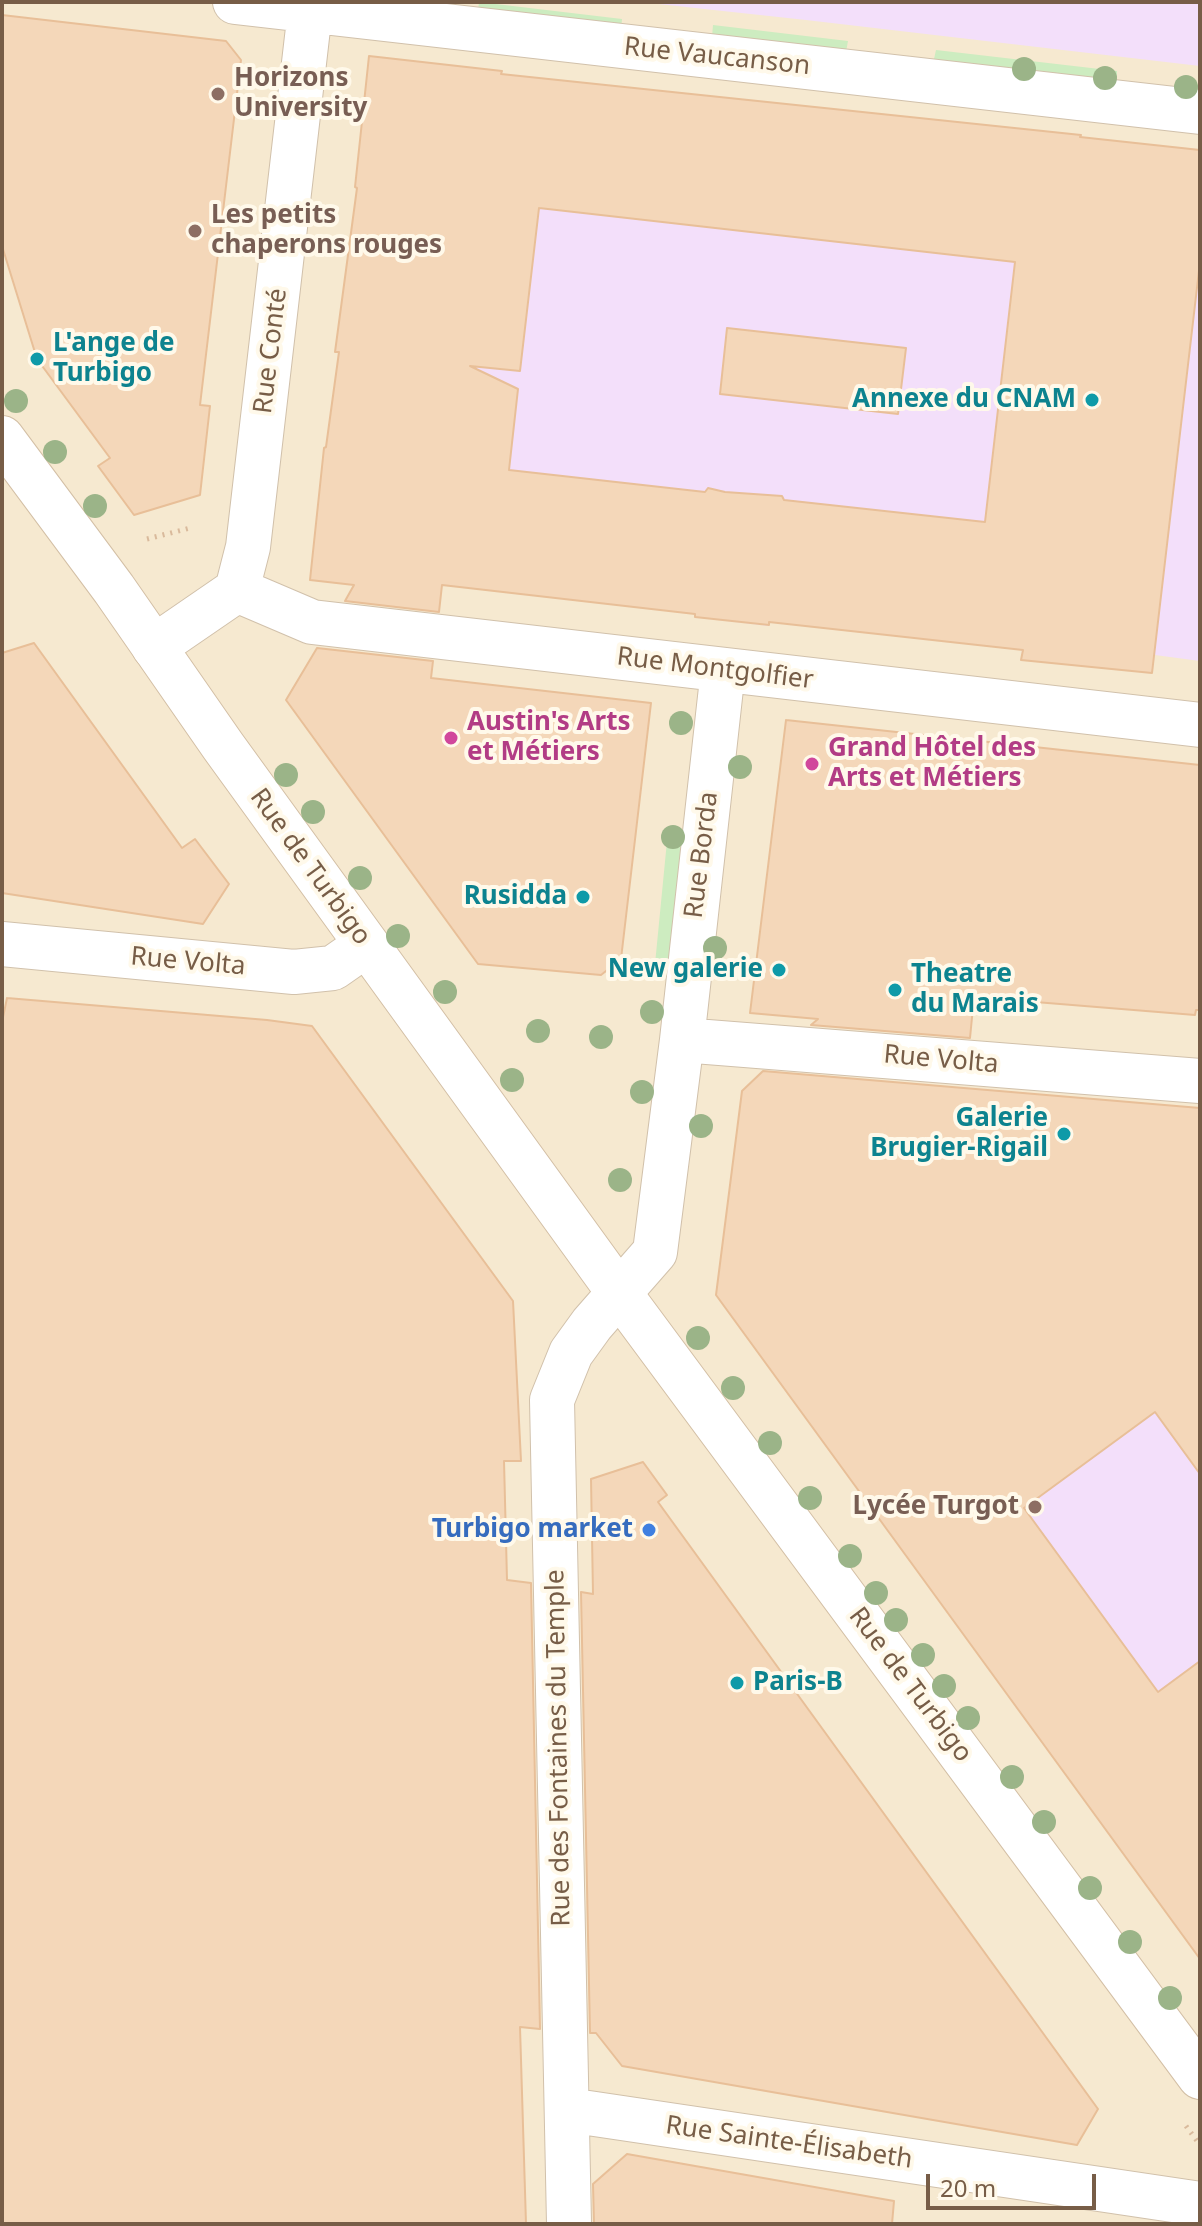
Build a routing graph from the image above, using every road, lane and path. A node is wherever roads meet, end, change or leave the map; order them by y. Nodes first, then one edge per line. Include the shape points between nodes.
1 (235, 2) edge
2 (310, 11) junction
3 (1200, 112) edge
4 (2, 438) edge
5 (190, 528) dead end
6 (147, 539) dead end
7 (237, 590) junction
8 (154, 647) junction
9 (723, 670) junction
10 (1200, 725) edge
11 (2, 944) edge
12 (366, 945) junction
13 (682, 1040) junction
14 (1200, 1081) edge
15 (620, 1294) junction
16 (1200, 2077) edge
17 (568, 2110) junction
18 (1200, 2204) edge
19 (569, 2224) edge

1 - 2 street, Rue Vaucanson
2 - 3 street, Rue Vaucanson
2 - 7 street, Rue Conté via 248,547
4 - 8 street, Rue de Turbigo
5 - 6 path
7 - 8 street
7 - 9 street, Rue Montgolfier via 312,622
8 - 12 street, Rue de Turbigo
9 - 10 street, Rue Montgolfier
9 - 13 street, Rue Borda
11 - 12 street, Rue Volta via 294,972 333,968
12 - 15 street, Rue de Turbigo
13 - 14 street, Rue Volta
13 - 15 street via 655,1252
15 - 16 street, Rue de Turbigo
15 - 17 street, Rue des Fontaines du Temple via 571,1353 552,1400
17 - 18 street, Rue Sainte-Élisabeth
17 - 19 street, Rue des Fontaines du Temple

